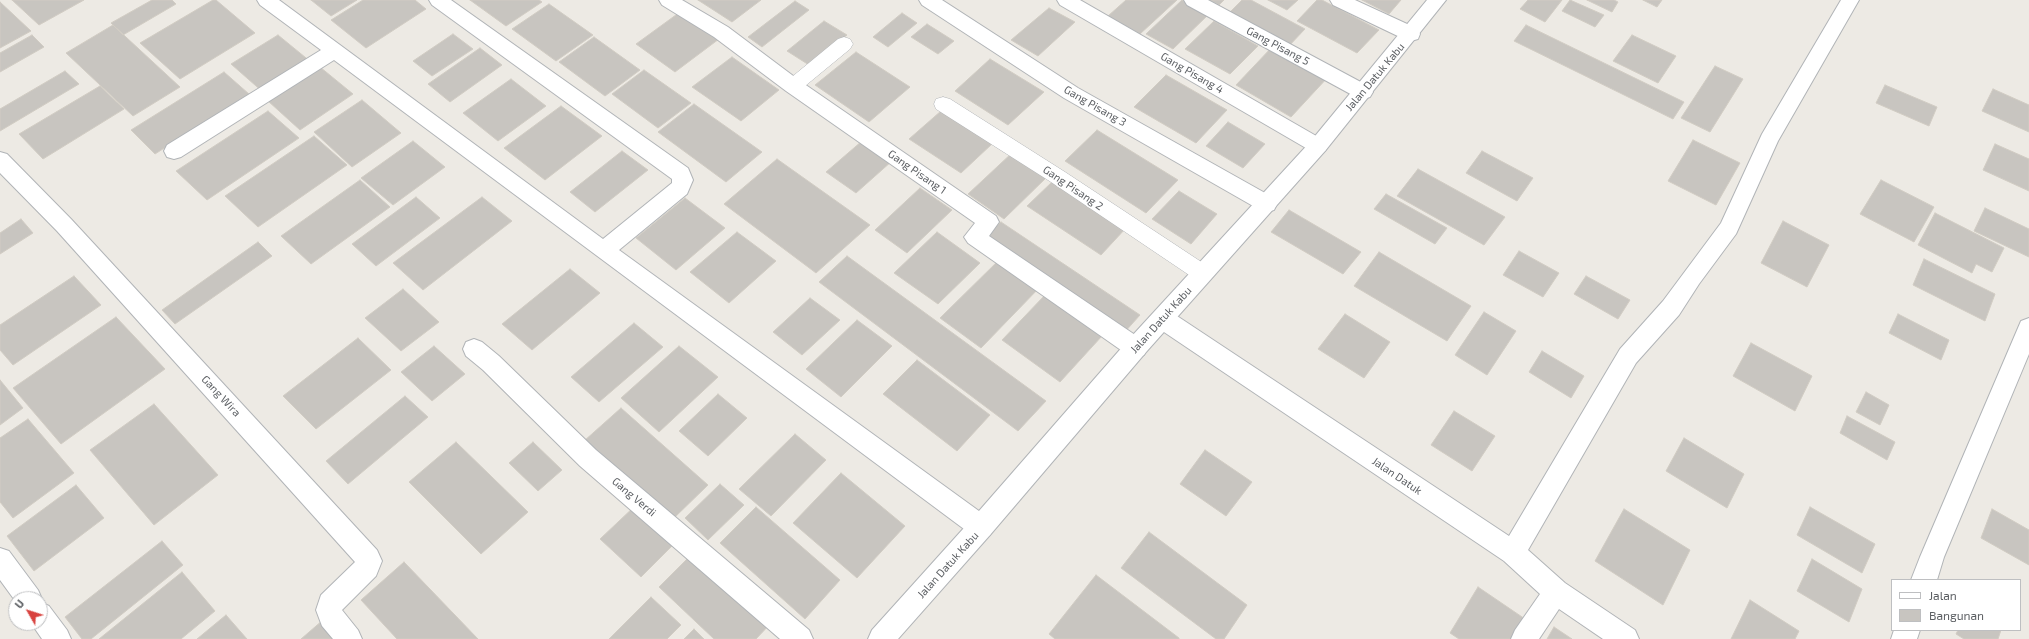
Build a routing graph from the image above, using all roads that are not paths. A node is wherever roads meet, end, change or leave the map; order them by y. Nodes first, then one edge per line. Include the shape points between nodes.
1 (266, 0) edge
2 (438, 0) edge
3 (668, 0) edge
4 (928, 0) edge
5 (1066, 0) edge
6 (1193, 0) edge
7 (1339, 0) edge
8 (1438, 0) edge
9 (1850, 0) edge
10 (1411, 34) junction
11 (844, 44) dead end
12 (334, 51) junction
13 (793, 86) junction
14 (1363, 92) junction
15 (943, 104) dead end
16 (1318, 146) junction
17 (174, 151) dead end
18 (0, 160) edge
19 (1267, 204) junction
20 (604, 250) junction
21 (1202, 273) junction
22 (1163, 319) junction
23 (2029, 328) edge
24 (1136, 348) junction
25 (474, 349) dead end
26 (982, 527) junction
27 (1512, 553) junction
28 (0, 560) edge
29 (1924, 579) edge
30 (22, 591) edge
31 (1556, 592) junction
32 (48, 626) edge
33 (58, 639) edge
34 (349, 639) edge
35 (800, 639) edge
36 (881, 639) edge
37 (1524, 639) edge
38 (1626, 639) edge

1 - 12 street
2 - 20 street via 680,174 683,180 680,188
3 - 13 street, Gang Pisang 1 via 721,32
4 - 19 street, Gang Pisang 3 via 1071,94
5 - 16 street, Gang Pisang 4
6 - 14 street, Gang Pisang 5
7 - 10 street
8 - 10 street, Jalan Datuk Kabu
9 - 27 street via 1769,139 1729,228 1671,308 1628,356
10 - 14 street, Jalan Datuk Kabu
11 - 13 lane
12 - 17 street
12 - 20 street
13 - 24 street, Gang Pisang 1 via 989,222 975,237
14 - 16 street, Jalan Datuk Kabu
15 - 21 lane, Gang Pisang 2
16 - 19 street, Jalan Datuk Kabu
18 - 34 street, Gang Wira via 64,226 368,558 368,567 330,604 331,617
19 - 21 street, Jalan Datuk Kabu
20 - 26 street
21 - 22 street, Jalan Datuk Kabu
22 - 24 street, Jalan Datuk Kabu
22 - 27 street, Jalan Datuk
23 - 29 street
24 - 26 street, Jalan Datuk Kabu
25 - 35 street, Gang Verdi via 588,458
26 - 36 street, Jalan Datuk Kabu
27 - 31 street, Jalan Datuk
28 - 30 street
31 - 37 street
31 - 38 street, Jalan Datuk
32 - 33 street

